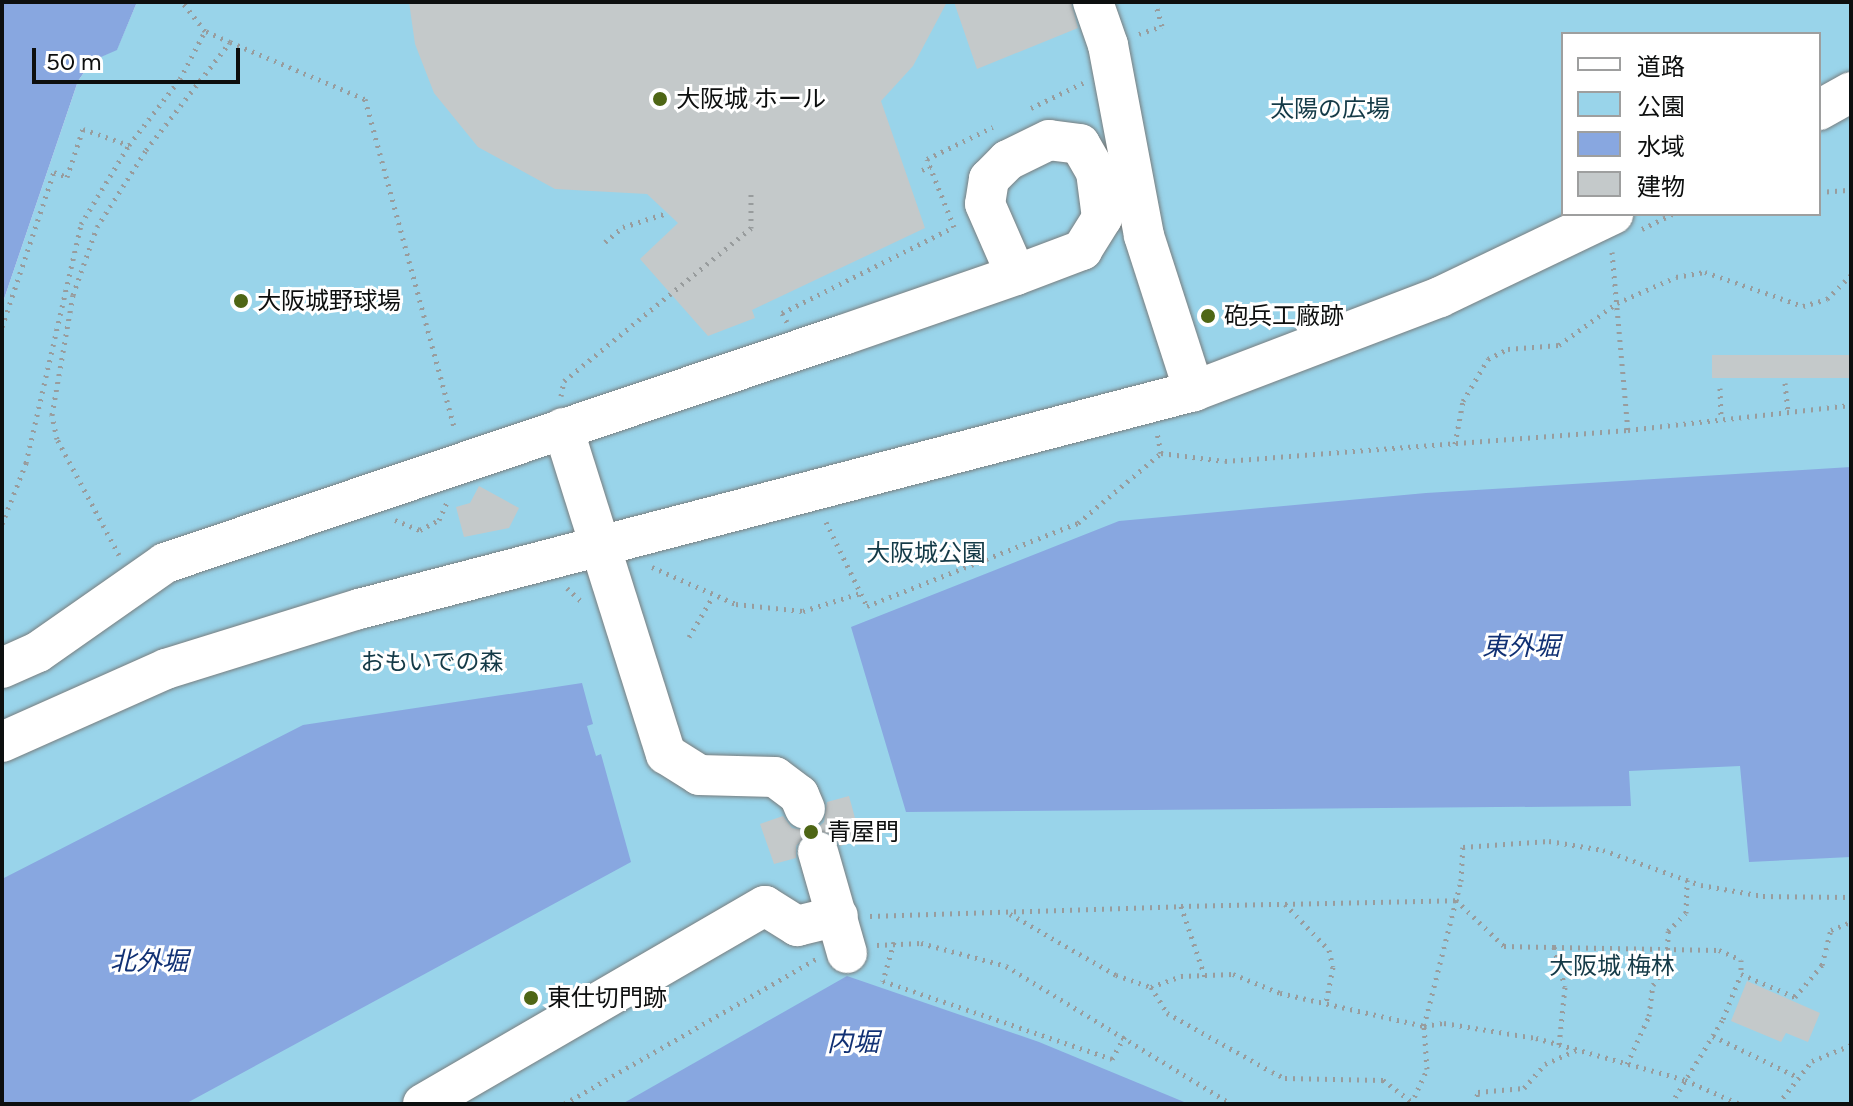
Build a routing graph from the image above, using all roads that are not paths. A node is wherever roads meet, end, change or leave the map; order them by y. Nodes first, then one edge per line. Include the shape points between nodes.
1 (1093, 2) edge
2 (1851, 92) edge
3 (1821, 109) edge
4 (1610, 216) edge
5 (1016, 275) dead end
6 (1194, 391) junction
7 (565, 411) junction
8 (597, 548) junction
9 (2, 668) edge
10 (2, 742) edge
11 (805, 809) dead end
12 (818, 852) dead end
13 (423, 1104) edge

1 - 6 street via 1110,57 1144,236
2 - 3 street
4 - 6 street via 1440,297
5 - 7 street
6 - 8 street
7 - 8 street
7 - 9 street via 465,462 165,563 38,652
8 - 10 street via 359,609 166,669
8 - 11 street via 666,754 699,775 775,777 799,795
12 - 13 street via 843,934 797,926 765,906

